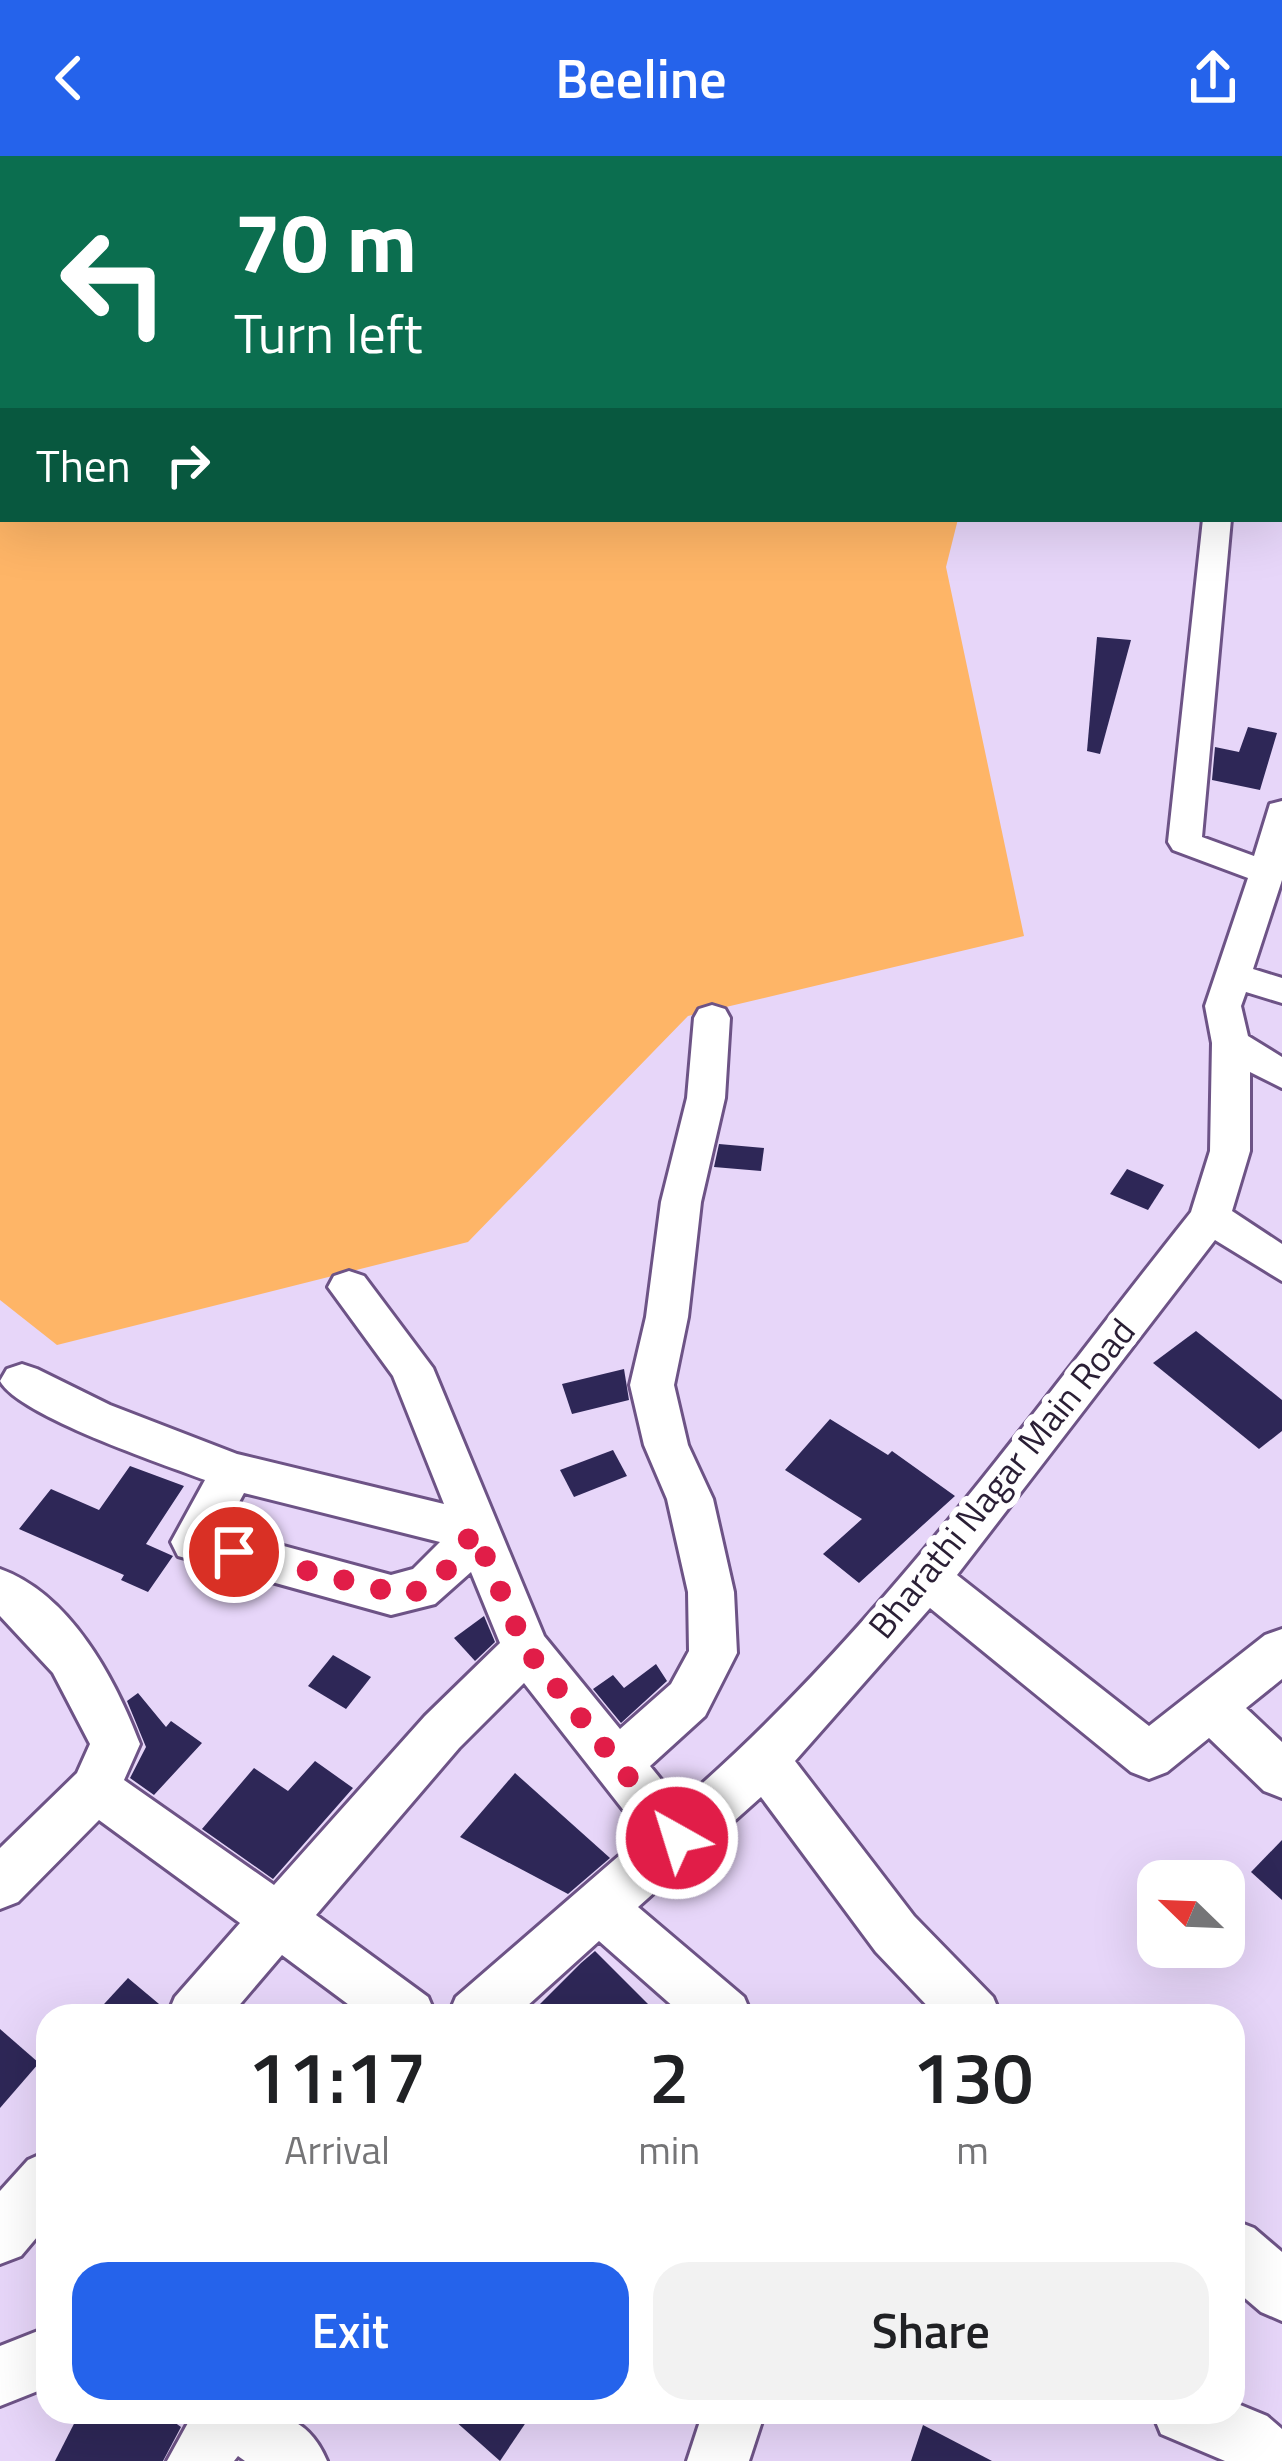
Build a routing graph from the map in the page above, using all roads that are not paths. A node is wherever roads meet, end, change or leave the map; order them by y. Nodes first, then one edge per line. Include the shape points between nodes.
1 (1217, 522) edge
2 (1282, 811) edge
3 (1267, 873) junction
4 (1232, 975) junction
5 (1282, 992) edge
6 (712, 1018) dead end
7 (1231, 1043) junction
8 (1282, 1075) edge
9 (1210, 1217) junction
10 (1282, 1265) edge
11 (349, 1287) dead end
12 (22, 1382) dead end
13 (233, 1472) junction
14 (474, 1531) junction
15 (927, 1577) junction
16 (0, 1589) edge
17 (526, 1649) junction
18 (1282, 1650) edge
19 (1210, 1706) junction
20 (764, 1760) junction
21 (617, 1764) junction
22 (1282, 1775) edge
23 (95, 1790) junction
24 (677, 1838) junction
25 (0, 1884) edge
26 (599, 1907) junction
27 (279, 1920) junction
28 (205, 2004) edge
29 (393, 2004) edge
30 (490, 2004) edge
31 (711, 2004) edge
32 (962, 2004) edge
33 (36, 2194) edge
34 (0, 2234) edge
35 (1245, 2259) edge
36 (1282, 2291) edge
37 (36, 2362) edge
38 (0, 2376) edge
39 (222, 2424) edge
40 (246, 2424) edge
41 (730, 2424) edge
42 (1212, 2424) edge
43 (198, 2461) edge
44 (296, 2461) edge
45 (718, 2461) edge
46 (1271, 2461) edge

1 - 3 street via 1185,842
2 - 3 street, Bharathi Nagar Main Road
3 - 4 street, Bharathi Nagar Main Road
4 - 5 street
4 - 7 street, Bharathi Nagar Main Road via 1223,1006
6 - 21 street via 706,1098 652,1385 711,1592 712,1653 688,1700
7 - 8 street
7 - 9 street, Bharathi Nagar Main Road via 1230,1150
9 - 10 street
9 - 15 street, Bharathi Nagar Main Road
11 - 14 street via 412,1368
12 - 13 street
13 - 14 street
13 - 14 street via 194,1542 391,1595 440,1579
14 - 17 street
15 - 19 street via 1149,1756
15 - 20 street, Bharathi Nagar Main Road
16 - 23 street via 90,1684 105,1711 115,1744
17 - 21 street
17 - 27 street via 442,1732
18 - 19 street
19 - 22 street
20 - 24 street, Bharathi Nagar Main Road
20 - 32 street via 895,1934
21 - 24 street
23 - 25 street
23 - 27 street
24 - 26 street, Bharathi Nagar Main Road
26 - 30 street, Bharathi Nagar Main Road
26 - 31 street
27 - 28 street
27 - 29 street
33 - 34 street
35 - 36 street
37 - 38 street
39 - 43 street
40 - 44 street
41 - 45 street
42 - 46 street

